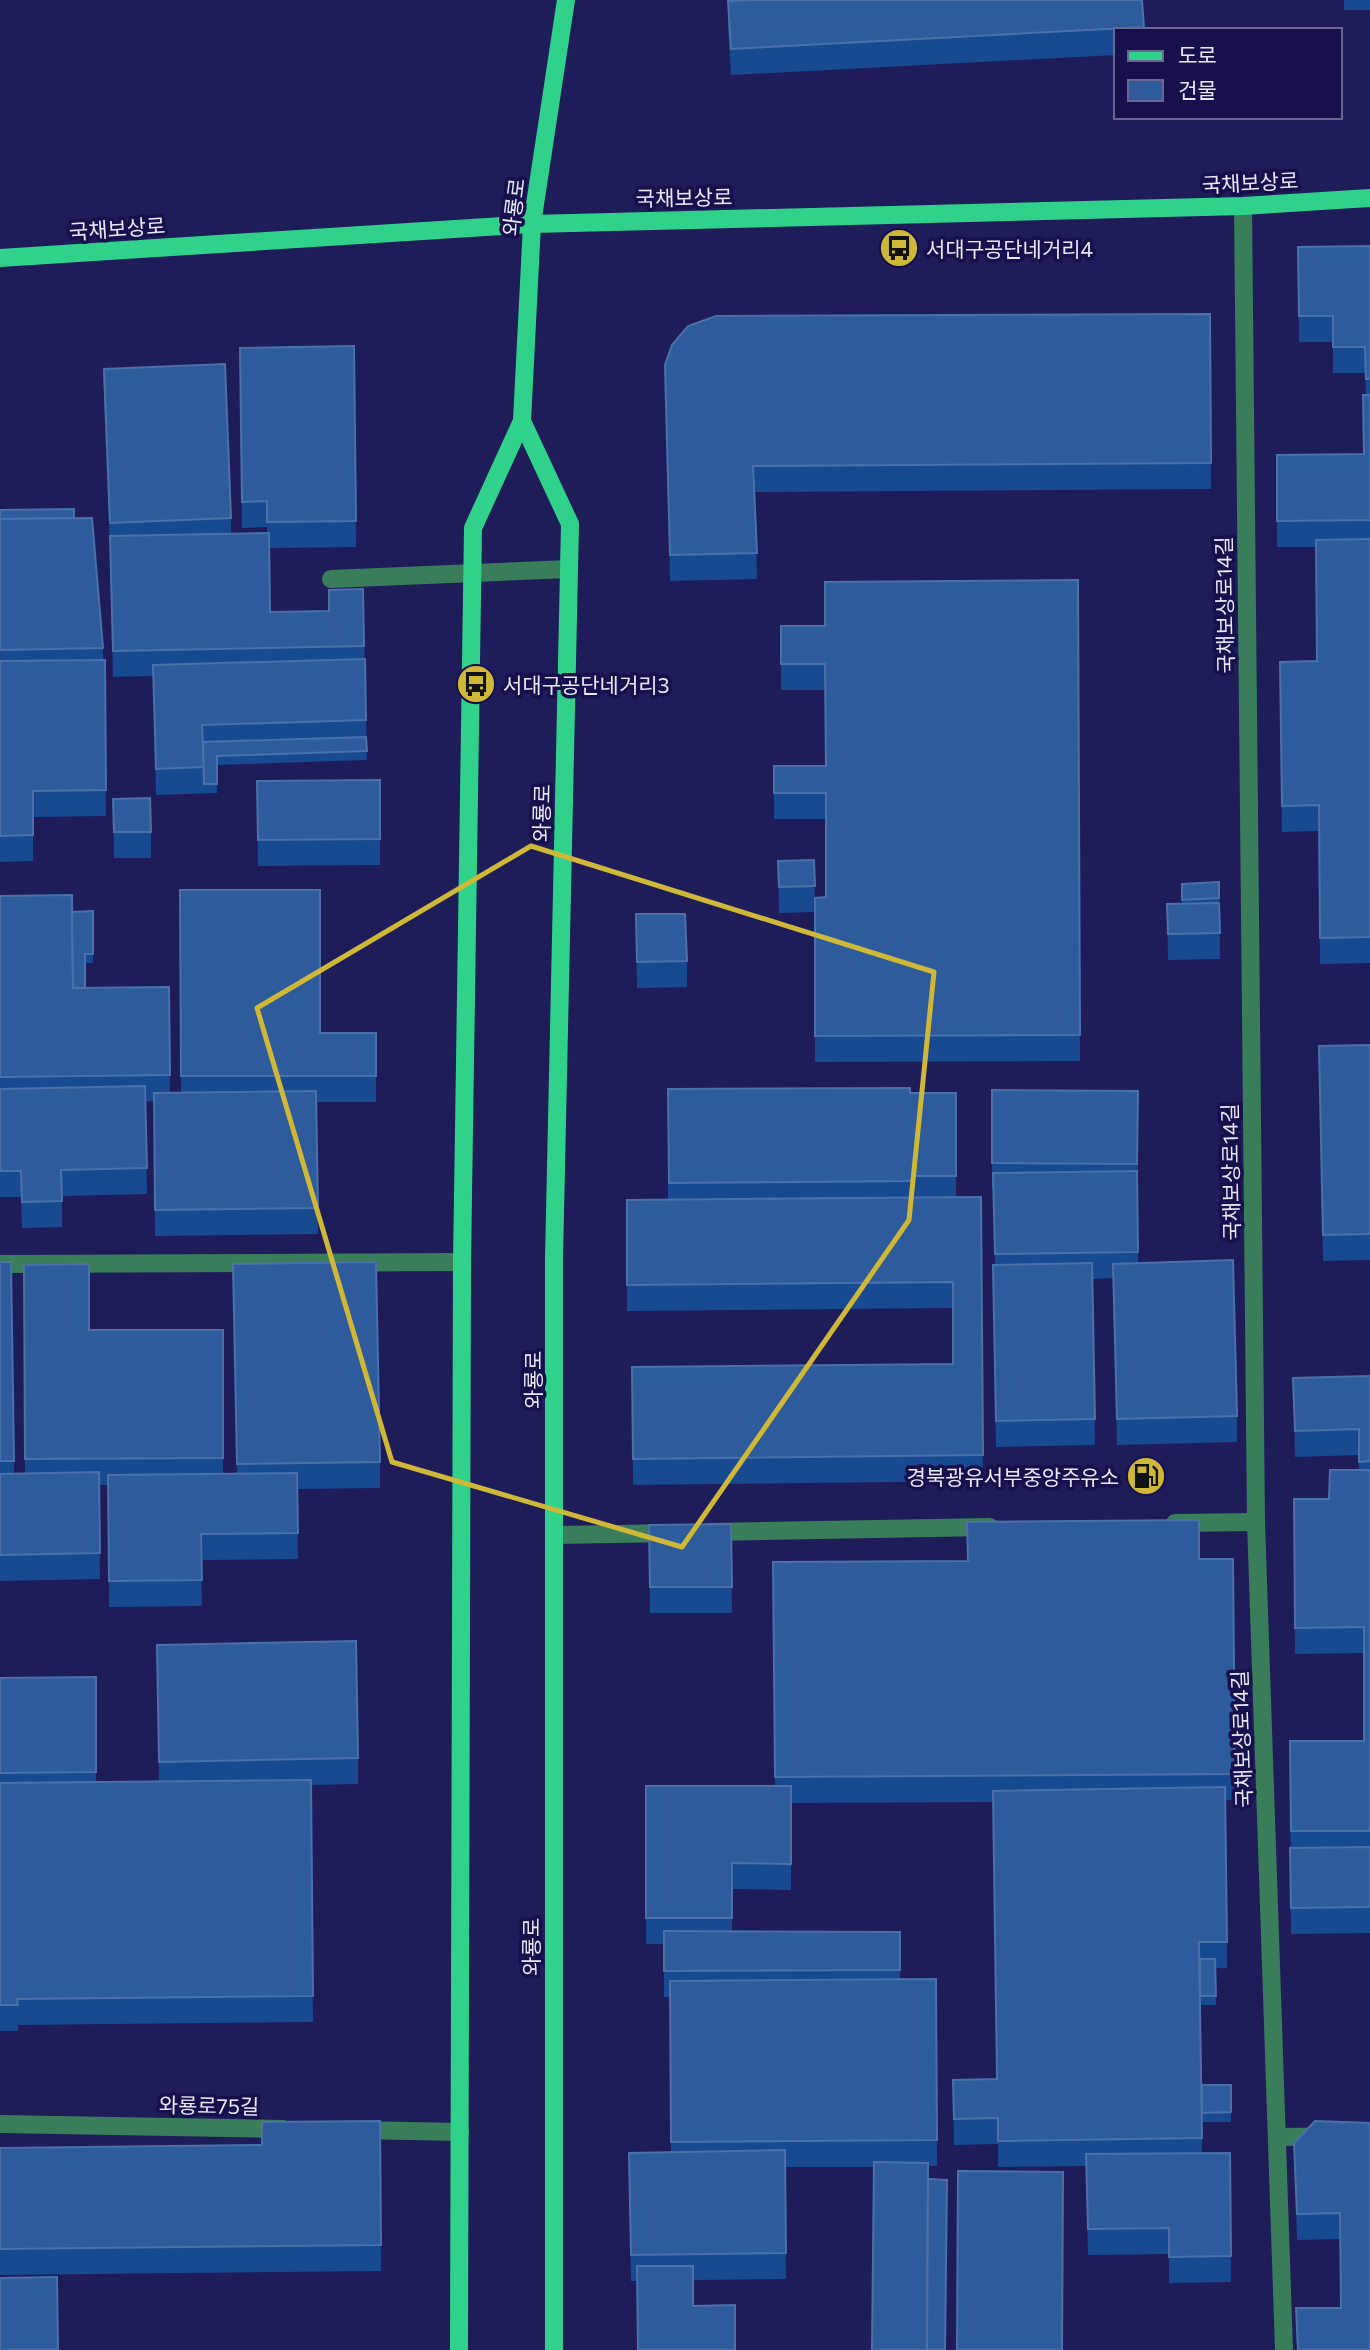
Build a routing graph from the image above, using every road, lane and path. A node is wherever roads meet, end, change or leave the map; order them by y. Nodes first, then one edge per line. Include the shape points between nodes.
1 (566, 0) edge
2 (1370, 198) edge
3 (1243, 206) junction
4 (532, 224) junction
5 (0, 258) edge
6 (522, 421) junction
7 (569, 569) junction
8 (472, 573) junction
9 (331, 579) dead end
10 (462, 1262) junction
11 (0, 1264) edge
12 (1256, 1522) junction
13 (1160, 1524) edge
14 (1009, 1527) edge
15 (556, 1535) junction
16 (0, 2124) edge
17 (307, 2129) edge
18 (334, 2129) edge
19 (460, 2132) junction
20 (1370, 2136) edge
21 (1277, 2137) junction
22 (459, 2350) edge
23 (554, 2350) edge
24 (1284, 2350) edge

1 - 4 main road, 와룡로
2 - 3 main road, 국채보상로
3 - 4 main road, 국채보상로
3 - 12 street, 국채보상로14길
4 - 5 main road, 국채보상로
4 - 6 main road, 와룡로
6 - 7 main road, 와룡로 via 570,523
6 - 8 main road, 와룡로 via 473,528
7 - 8 street
7 - 15 main road, 와룡로 via 554,1259
8 - 9 street
8 - 10 main road, 와룡로
10 - 11 street
10 - 19 main road, 와룡로
12 - 13 street
12 - 21 street, 국채보상로14길
14 - 15 street
15 - 23 main road, 와룡로
16 - 17 street, 와룡로75길
18 - 19 street
19 - 22 main road, 와룡로
20 - 21 street
21 - 24 street, 국채보상로14길

